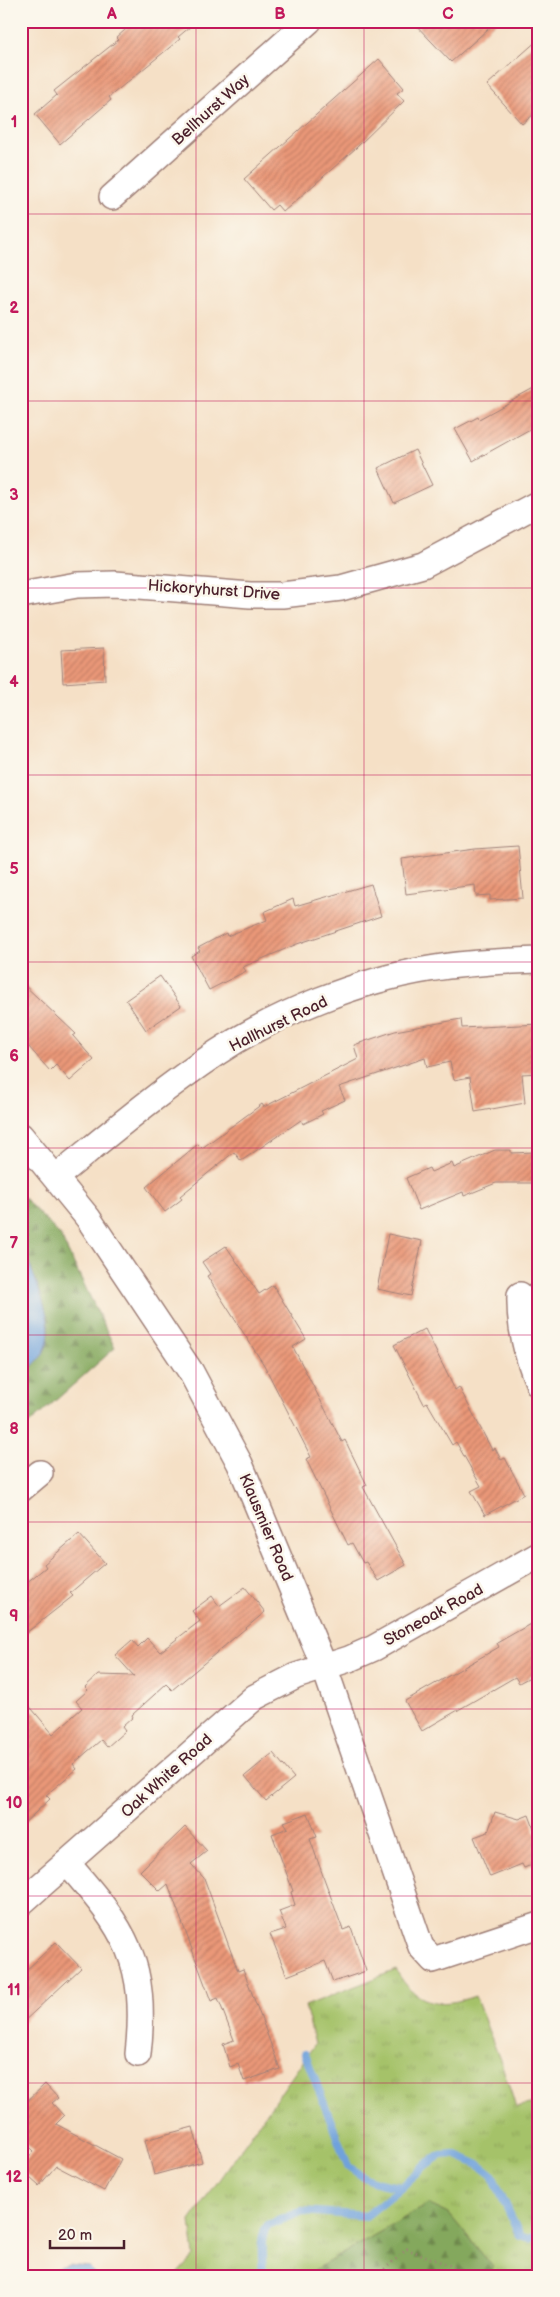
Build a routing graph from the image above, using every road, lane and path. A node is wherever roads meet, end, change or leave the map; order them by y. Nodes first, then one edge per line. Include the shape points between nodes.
1 (309, 21) edge
2 (112, 197) dead end
3 (539, 502) edge
4 (21, 595) edge
5 (539, 960) edge
6 (21, 1136) edge
7 (56, 1177) junction
8 (520, 1294) dead end
9 (539, 1384) edge
10 (40, 1473) dead end
11 (21, 1490) edge
12 (539, 1555) edge
13 (324, 1666) junction
14 (67, 1863) junction
15 (21, 1903) edge
16 (539, 1925) edge
17 (138, 2054) dead end
18 (377, 2276) edge
19 (477, 2276) edge

1 - 2 street, Bellhurst Way
3 - 4 street, Hickoryhurst Drive via 423,565 341,588 250,595 115,584 77,585
5 - 7 street, Hallhurst Road via 428,969 340,993 288,1015 220,1051 169,1086
6 - 7 street, Klausmier Road
7 - 13 street, Klausmier Road via 88,1218 186,1364 217,1418 256,1500
8 - 9 street via 523,1340
10 - 11 street
12 - 13 street, Stoneoak Road via 374,1648
13 - 14 street, Oak White Road via 255,1697
13 - 16 street, Klausmier Road via 421,1947 433,1960
14 - 15 street, Oak White Road
14 - 17 street via 116,1924 134,1960 140,1988
18 - 19 path via 407,2249

